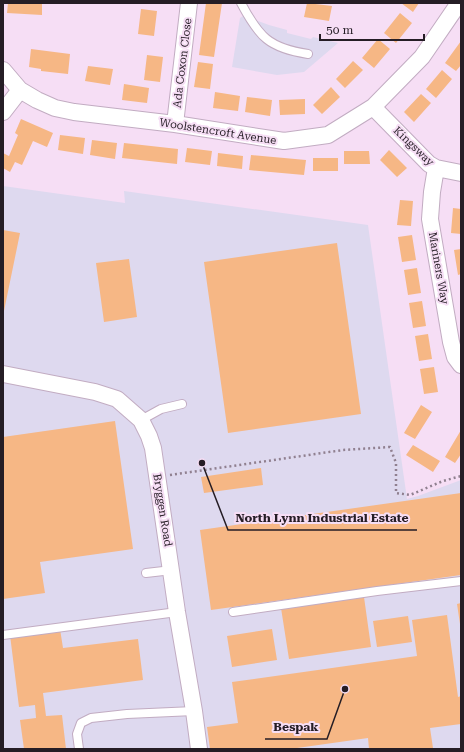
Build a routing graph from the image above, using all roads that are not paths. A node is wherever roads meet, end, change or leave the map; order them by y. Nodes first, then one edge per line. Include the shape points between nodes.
1 (189, 3) edge
2 (241, 3) edge
3 (459, 3) edge
4 (308, 54) dead end
5 (3, 70) edge
6 (20, 90) junction
7 (373, 106) junction
8 (3, 112) edge
9 (175, 124) junction
10 (436, 168) junction
11 (461, 173) edge
12 (461, 365) edge
13 (3, 374) edge
14 (182, 404) dead end
15 (141, 420) junction
16 (172, 570) junction
17 (146, 573) dead end
18 (461, 581) edge
19 (177, 612) junction
20 (233, 612) dead end
21 (3, 635) edge
22 (194, 711) junction
23 (79, 749) edge
24 (199, 749) edge

1 - 9 street, Ada Coxon Close
2 - 4 lane via 255,27 270,42 290,52
3 - 7 street, Woolstencroft Avenue via 422,58
5 - 6 street, Woolstencroft Avenue
6 - 8 street
6 - 9 street, Woolstencroft Avenue via 55,108
7 - 9 street, Woolstencroft Avenue via 328,135 284,142
7 - 10 street, Kingsway via 429,164
10 - 11 street, Kingsway
10 - 12 street, Mariners Way via 430,218 451,342
13 - 15 street, Bryggen Road via 95,392 117,399
14 - 15 lane via 161,409
15 - 16 street, Bryggen Road via 153,448
16 - 17 lane
16 - 19 street, Bryggen Road
18 - 20 lane
19 - 21 lane
19 - 22 street, Bryggen Road
22 - 23 lane via 91,718 81,723 77,734
22 - 24 street, Bryggen Road

